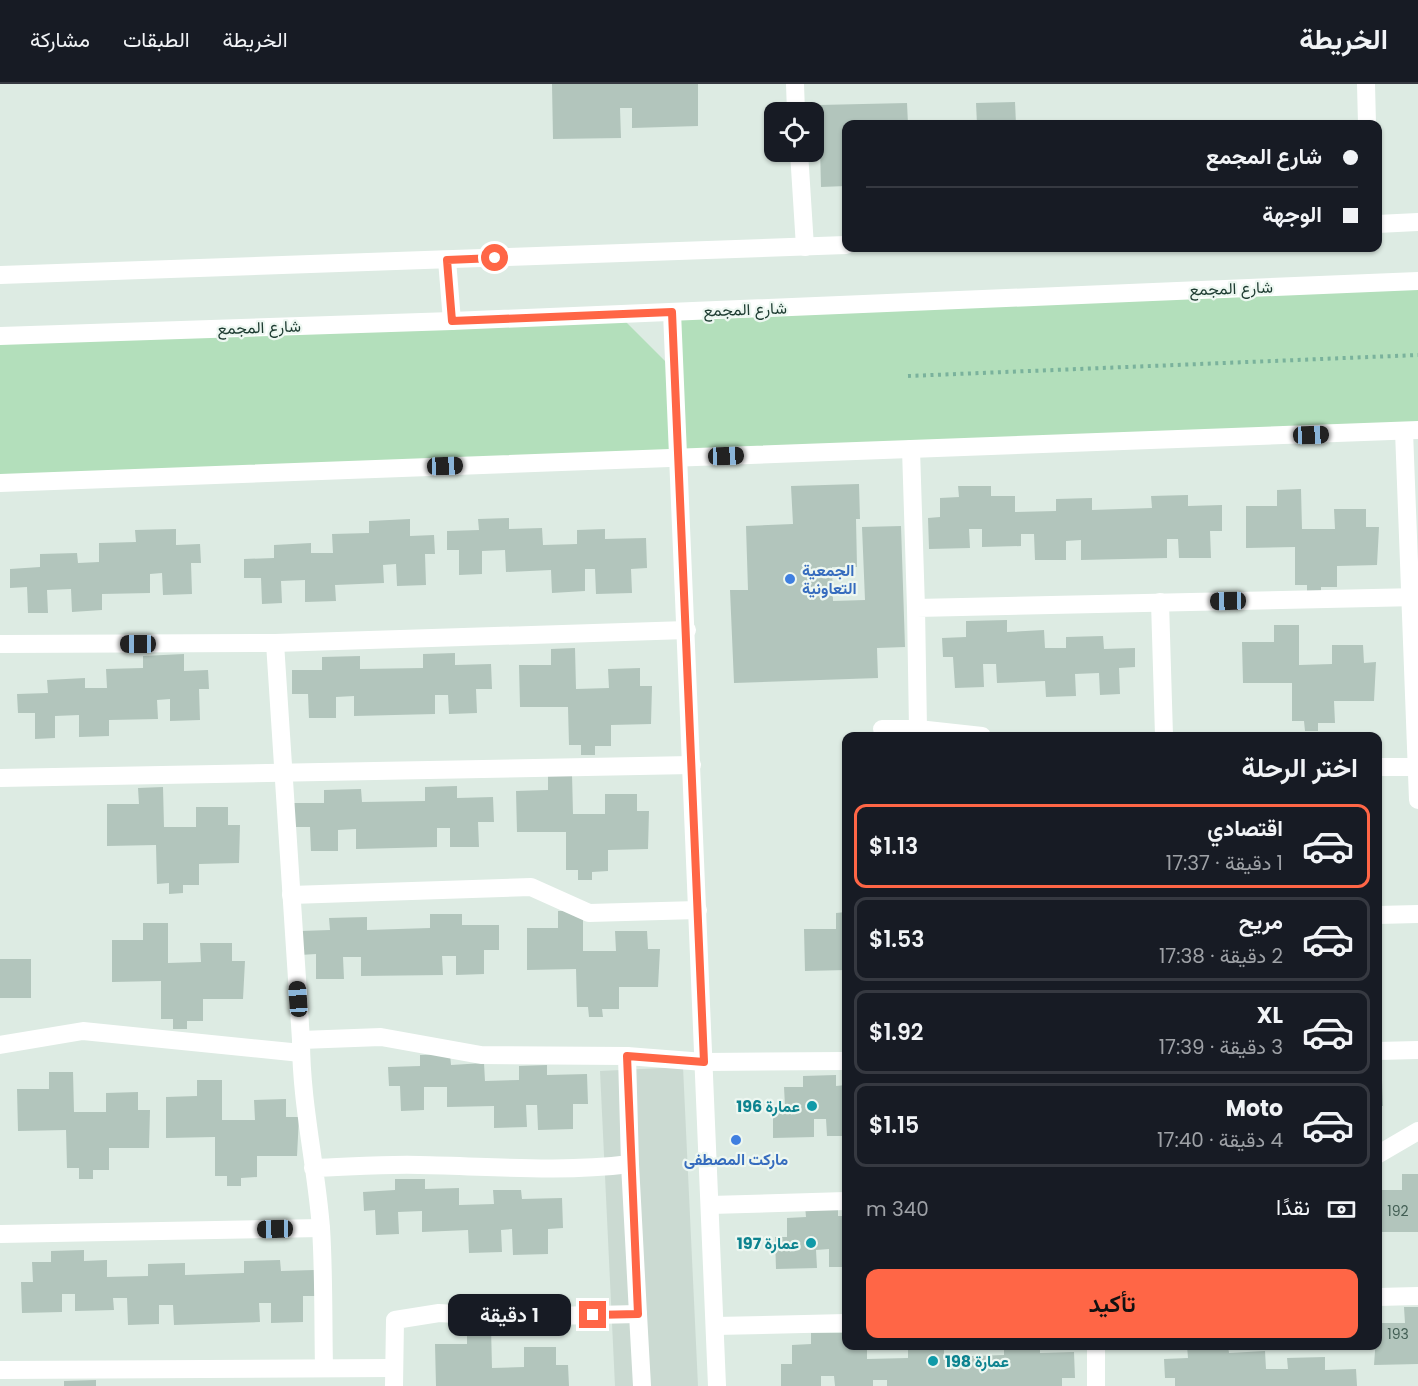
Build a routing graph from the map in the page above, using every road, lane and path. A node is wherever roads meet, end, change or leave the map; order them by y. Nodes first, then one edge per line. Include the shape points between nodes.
1 (795, 84) edge
2 (1365, 84) edge
3 (796, 102) edge
4 (1367, 120) edge
5 (800, 162) edge
6 (1418, 222) edge
7 (1382, 224) edge
8 (842, 245) edge
9 (805, 247) junction
10 (447, 260) junction
11 (0, 275) edge
12 (1418, 281) edge
13 (672, 312) junction
14 (452, 321) junction
15 (0, 336) edge
16 (1418, 355) edge
17 (908, 376) dead end
18 (1411, 431) edge
19 (911, 449) junction
20 (680, 457) junction
21 (0, 483) edge
22 (1414, 597) edge
23 (1160, 602) junction
24 (916, 608) junction
25 (687, 630) junction
26 (275, 643) junction
27 (0, 644) edge
28 (1416, 710) edge
29 (882, 729) dead end
30 (918, 729) junction
31 (945, 732) edge
32 (1164, 732) edge
33 (692, 765) junction
34 (1382, 767) edge
35 (1417, 768) edge
36 (282, 771) junction
37 (0, 778) edge
38 (1418, 800) edge
39 (291, 895) junction
40 (698, 910) junction
41 (1418, 914) edge
42 (1382, 915) edge
43 (0, 1045) edge
44 (301, 1046) junction
45 (1418, 1050) edge
46 (1382, 1051) edge
47 (627, 1056) junction
48 (842, 1061) edge
49 (704, 1062) junction
50 (1418, 1131) edge
51 (1382, 1152) edge
52 (630, 1164) junction
53 (313, 1168) junction
54 (842, 1202) edge
55 (710, 1205) junction
56 (321, 1228) junction
57 (0, 1234) edge
58 (1418, 1296) edge
59 (1382, 1297) edge
60 (638, 1314) junction
61 (842, 1323) edge
62 (715, 1326) junction
63 (1096, 1350) edge
64 (324, 1367) junction
65 (0, 1370) edge
66 (393, 1377) edge
67 (642, 1386) edge
68 (717, 1386) edge
69 (1096, 1386) edge

1 - 3 street
2 - 4 street
5 - 9 street
6 - 7 street
8 - 9 street
9 - 10 street
10 - 11 street
10 - 14 street
12 - 13 street, شارع المجمع
13 - 14 street, شارع المجمع
13 - 20 street
14 - 15 street, شارع المجمع
16 - 17 path
18 - 19 street
18 - 22 street
19 - 20 street
19 - 24 street
20 - 21 street
20 - 25 street
22 - 23 street
22 - 28 street
23 - 24 street
23 - 32 street
24 - 30 street
25 - 26 street
25 - 33 street
26 - 27 street
26 - 36 street
28 - 35 street
29 - 30 street
30 - 31 street
33 - 36 street
33 - 40 street
34 - 35 street
35 - 38 street
36 - 37 street
36 - 39 street
39 - 40 street via 531,887 589,913
39 - 44 street
40 - 49 street
41 - 42 street
43 - 44 street via 83,1031
44 - 47 street via 381,1037 481,1054
44 - 53 street
45 - 46 street
47 - 49 street
47 - 52 street
48 - 49 street
49 - 55 street
50 - 51 street
52 - 53 street via 588,1169 419,1165
52 - 60 street
53 - 56 street
54 - 55 street
55 - 62 street
56 - 57 street
56 - 64 street
58 - 59 street
60 - 66 street via 503,1317 439,1313 395,1320
60 - 67 street
61 - 62 street
62 - 68 street
63 - 69 street
64 - 65 street
64 - 66 street

